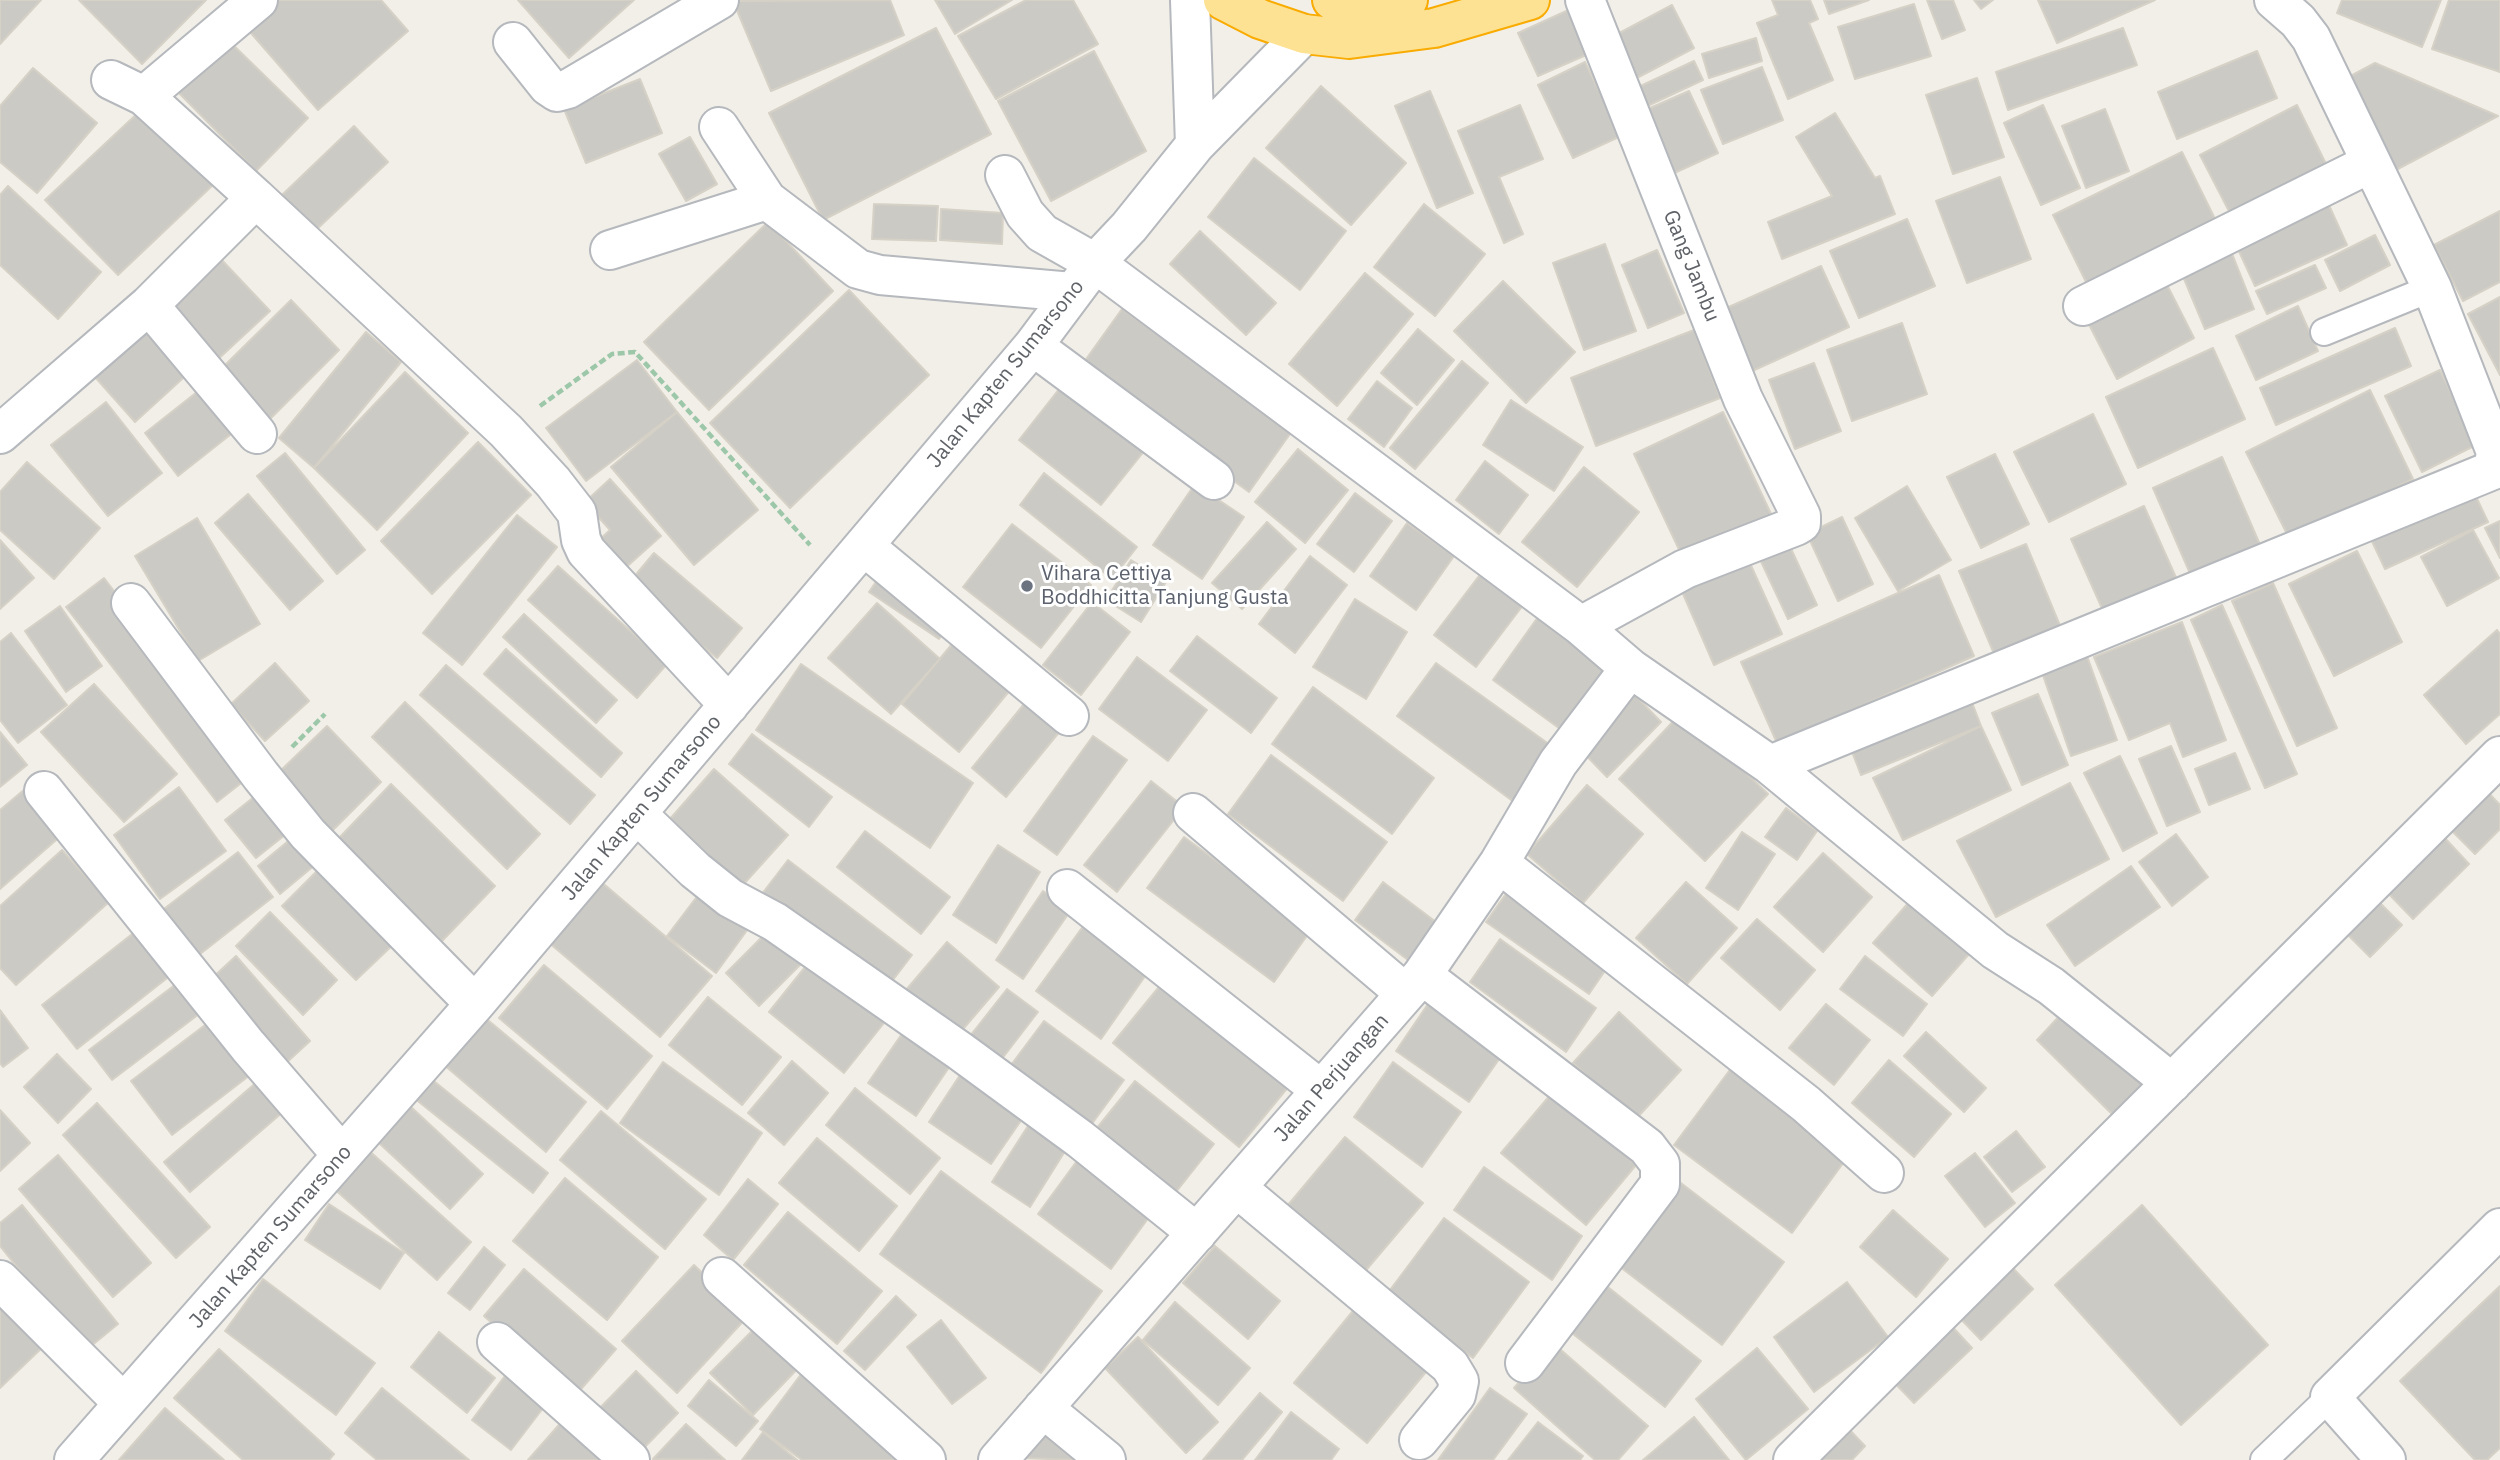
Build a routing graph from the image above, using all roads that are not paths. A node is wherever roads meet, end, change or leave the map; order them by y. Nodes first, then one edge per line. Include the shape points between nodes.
1 (258, 0) edge
2 (719, 0) edge
3 (1190, 0) edge
4 (1223, 0) edge
5 (1332, 0) edge
6 (1408, 0) edge
7 (1530, 0) edge
8 (1586, 0) edge
9 (2274, 0) edge
10 (1304, 34) junction
11 (513, 42) dead end
12 (719, 127) dead end
13 (1195, 145) junction
14 (2371, 163) junction
15 (1005, 175) dead end
16 (256, 198) junction
17 (767, 200) junction
18 (610, 250) dead end
19 (1084, 278) junction
20 (2432, 288) junction
21 (149, 306) junction
22 (2082, 306) dead end
23 (2324, 332) dead end
24 (1033, 346) junction
25 (0, 434) edge
26 (257, 434) dead end
27 (1214, 480) dead end
28 (864, 546) junction
29 (131, 603) dead end
30 (1581, 626) junction
31 (1630, 668) junction
32 (729, 705) junction
33 (1069, 716) dead end
34 (2500, 756) edge
35 (1770, 765) junction
36 (44, 791) dead end
37 (1193, 813) dead end
38 (637, 814) junction
39 (1499, 863) junction
40 (1067, 889) dead end
41 (1413, 984) junction
42 (475, 1004) junction
43 (2172, 1083) junction
44 (1321, 1090) junction
45 (342, 1155) junction
46 (1884, 1173) dead end
47 (1237, 1188) junction
48 (2500, 1228) edge
49 (1197, 1233) junction
50 (722, 1277) dead end
51 (0, 1280) edge
52 (497, 1342) dead end
53 (1525, 1363) dead end
54 (2330, 1397) junction
55 (122, 1402) junction
56 (1043, 1408) junction
57 (1419, 1440) dead end
58 (74, 1460) edge
59 (630, 1460) edge
60 (926, 1460) edge
61 (998, 1460) edge
62 (1106, 1460) edge
63 (1793, 1460) edge
64 (2264, 1460) edge
65 (2386, 1460) edge

1 - 16 street via 127,88
2 - 11 street via 557,92
3 - 13 street
4 - 10 highway
5 - 6 highway
7 - 10 highway via 1434,28 1388,35 1349,39
8 - 30 street, Gang Jambu via 1744,399 1801,523 1685,569
9 - 14 street via 2311,38
10 - 13 street, Jalan Kapten Sumarsono
12 - 17 street
13 - 19 street, Jalan Kapten Sumarsono
14 - 20 street
14 - 22 street
15 - 19 street via 1034,226
16 - 21 street
16 - 32 street via 506,431 577,513 586,551
17 - 18 street
17 - 19 street via 846,262 869,273
19 - 24 street, Jalan Kapten Sumarsono
19 - 30 street
20 - 23 lane
20 - 35 street via 2496,452 2496,465 2490,473
21 - 25 street
21 - 26 street
24 - 27 street
24 - 28 street, Jalan Kapten Sumarsono
28 - 32 street, Jalan Kapten Sumarsono
28 - 33 street
29 - 42 street via 309,834
30 - 31 street
31 - 35 street
31 - 39 street, Jalan Perjuangan via 1558,763
32 - 38 street, Jalan Kapten Sumarsono
34 - 43 street
35 - 43 street via 1994,950 2051,986
36 - 45 street via 248,1046
37 - 41 street
38 - 42 street, Jalan Kapten Sumarsono
38 - 49 street via 730,898 775,922 960,1051
39 - 41 street, Jalan Perjuangan
39 - 46 street via 1806,1104
40 - 44 street
41 - 44 street, Jalan Perjuangan
41 - 53 street via 1647,1147 1660,1164 1660,1184
42 - 45 street, Jalan Kapten Sumarsono
43 - 63 street
44 - 47 street, Jalan Perjuangan
45 - 55 street, Jalan Kapten Sumarsono via 207,1312
47 - 49 street, Jalan Perjuangan
47 - 57 street via 1450,1366 1459,1381 1456,1395
48 - 54 street
49 - 56 street, Jalan Perjuangan
50 - 60 street
51 - 55 street
52 - 59 street
54 - 64 lane
54 - 65 street
55 - 58 street, Jalan Kapten Sumarsono
56 - 61 street, Jalan Perjuangan
56 - 62 street

